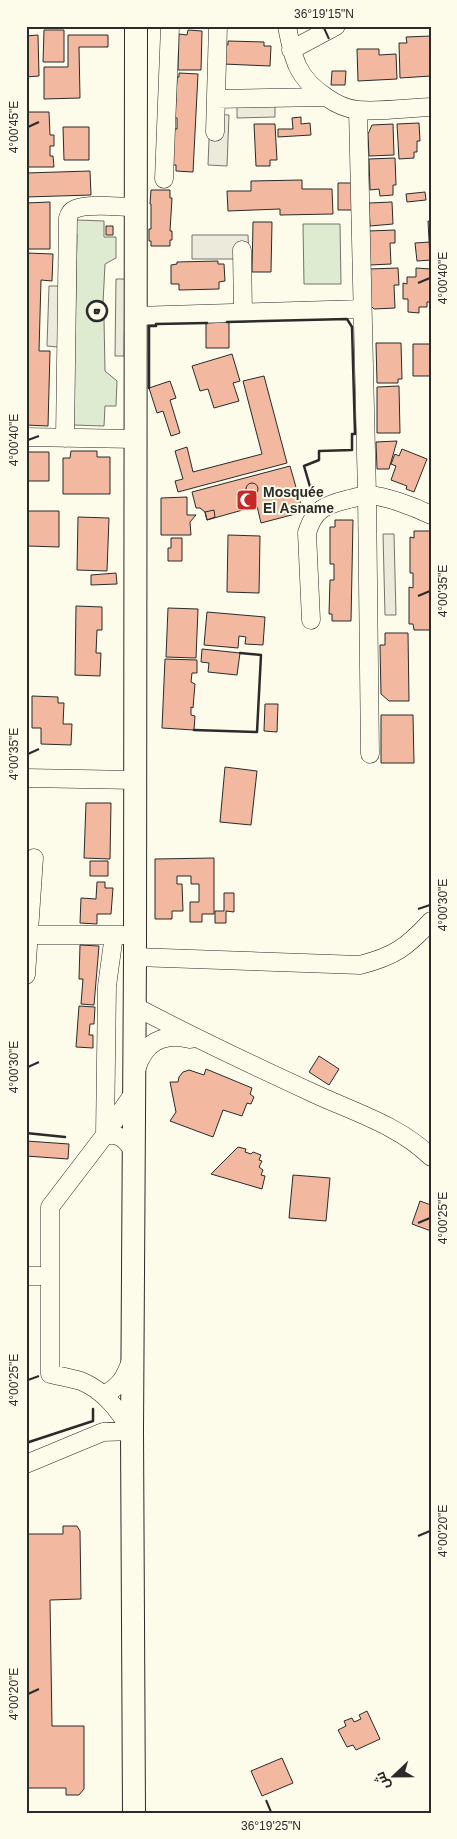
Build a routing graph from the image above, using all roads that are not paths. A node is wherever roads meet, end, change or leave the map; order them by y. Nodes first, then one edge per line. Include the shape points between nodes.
1 (136, 26) edge
2 (170, 26) edge
3 (218, 26) edge
4 (288, 26) edge
5 (336, 26) edge
6 (291, 50) junction
7 (325, 97) junction
8 (216, 99) junction
9 (431, 107) edge
10 (358, 110) junction
11 (215, 132) dead end
12 (164, 179) dead end
13 (135, 207) junction
14 (242, 250) dead end
15 (362, 309) junction
16 (243, 313) junction
17 (135, 316) junction
18 (26, 437) edge
19 (65, 438) junction
20 (135, 440) junction
21 (367, 495) junction
22 (431, 515) edge
23 (311, 620) dead end
24 (370, 754) dead end
25 (26, 778) edge
26 (134, 780) junction
27 (34, 858) dead end
28 (431, 921) edge
29 (29, 936) junction
30 (128, 943) junction
31 (26, 975) edge
32 (134, 1006) junction
33 (207, 1044) junction
34 (133, 1086) junction
35 (105, 1135) junction
36 (133, 1150) junction
37 (431, 1157) edge
38 (26, 1276) edge
39 (50, 1276) junction
40 (132, 1358) junction
41 (104, 1395) junction
42 (132, 1431) junction
43 (26, 1464) edge
44 (134, 1813) edge

1 - 13 main road
2 - 12 street
3 - 8 street
4 - 6 street
5 - 6 street
6 - 7 street via 309,86
7 - 8 street
7 - 10 street via 338,105
8 - 11 street
9 - 10 street
10 - 15 street
13 - 17 main road
13 - 19 street via 88,206 76,208 68,218
14 - 16 street
15 - 16 street
15 - 21 street
16 - 17 street
17 - 20 main road
18 - 19 street
19 - 20 street
20 - 26 main road
21 - 22 street via 413,506
21 - 23 street via 330,504 318,511 311,521 307,533
21 - 24 street
25 - 26 street
26 - 30 main road
27 - 29 street
28 - 30 street via 412,942 394,954 360,964
29 - 30 street
29 - 31 street
30 - 32 main road
30 - 35 street via 106,986
32 - 33 street
32 - 34 main road
33 - 34 street via 170,1036 155,1040 142,1056
33 - 37 street via 385,1125
34 - 35 street
34 - 36 main road
35 - 36 street via 116,1134 124,1138
35 - 39 street via 50,1207
36 - 40 main road
38 - 39 street
39 - 41 street via 50,1374 81,1382
40 - 41 street via 117,1388
40 - 42 main road
41 - 42 street
42 - 43 street via 103,1432
42 - 44 main road

